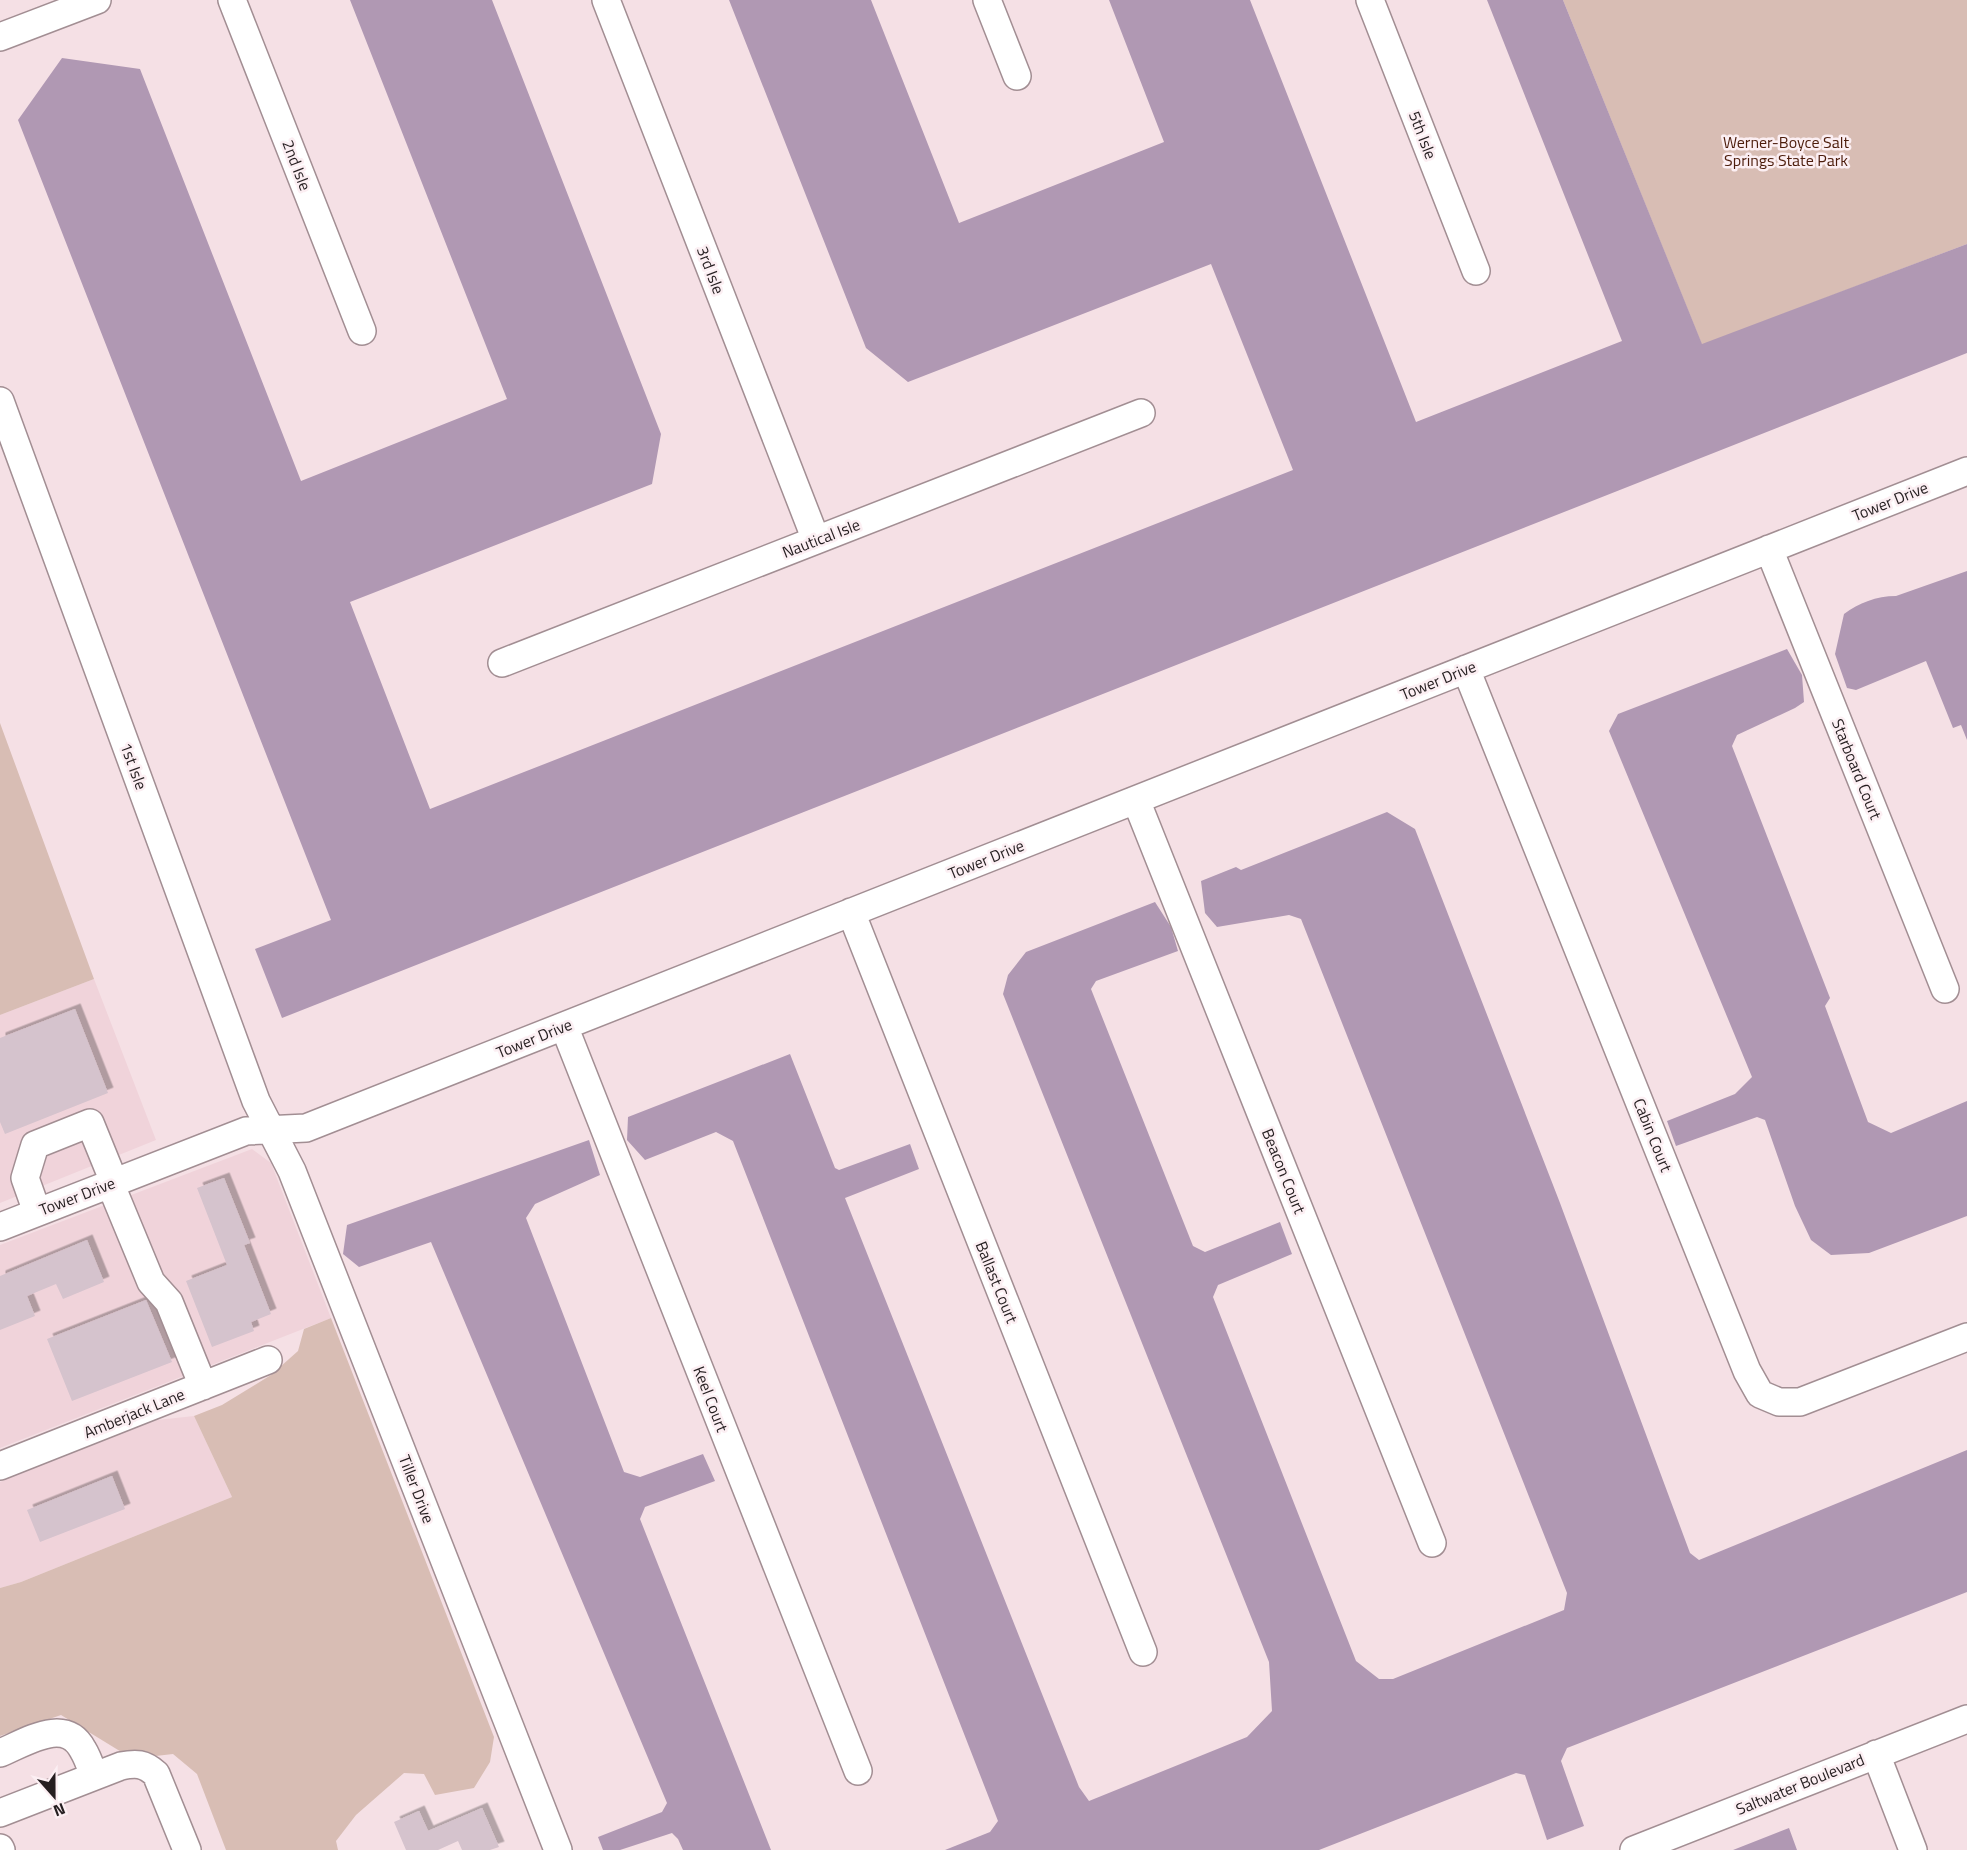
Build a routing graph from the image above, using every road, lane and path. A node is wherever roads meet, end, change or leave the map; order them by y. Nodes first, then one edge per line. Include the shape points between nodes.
1 (97, 0) edge
2 (232, 0) edge
3 (606, 0) edge
4 (987, 0) edge
5 (1370, 0) edge
6 (0, 37) edge
7 (1017, 76) dead end
8 (1476, 271) dead end
9 (362, 331) dead end
10 (0, 401) edge
11 (1141, 413) dead end
12 (1967, 471) edge
13 (816, 540) junction
14 (1769, 549) junction
15 (502, 663) dead end
16 (1466, 669) junction
17 (1136, 800) junction
18 (851, 912) junction
19 (1945, 989) dead end
20 (564, 1026) junction
21 (271, 1130) junction
22 (112, 1183) junction
23 (37, 1212) junction
24 (0, 1227) edge
25 (1967, 1337) edge
26 (268, 1360) dead end
27 (202, 1386) junction
28 (0, 1466) edge
29 (1432, 1543) dead end
30 (1143, 1652) dead end
31 (1967, 1719) edge
32 (0, 1753) edge
33 (1876, 1754) junction
34 (858, 1771) dead end
35 (94, 1776) junction
36 (1, 1816) edge
37 (188, 1850) edge
38 (558, 1850) edge
39 (1634, 1850) edge
40 (1913, 1850) edge

1 - 6 street
2 - 9 street, 2nd Isle
3 - 13 street, 3rd Isle
4 - 7 street
5 - 8 street, 5th Isle
10 - 21 street, 1st Isle via 256,1101
11 - 13 street, Nautical Isle
12 - 14 street, Tower Drive
13 - 15 street, Nautical Isle
14 - 16 street, Tower Drive
14 - 19 street, Starboard Court
16 - 17 street, Tower Drive
16 - 25 street, Cabin Court via 1747,1371 1760,1394 1779,1402 1800,1402
17 - 18 street, Tower Drive
17 - 29 street, Beacon Court
18 - 20 street, Tower Drive
18 - 30 street, Ballast Court
20 - 21 street, Tower Drive via 306,1128
20 - 34 street, Keel Court
21 - 22 street, Tower Drive via 246,1131
21 - 38 street, Tiller Drive via 292,1171
22 - 23 street, Tower Drive
22 - 23 street via 90,1123 35,1145 25,1178
22 - 27 street via 151,1282 169,1302
23 - 24 street, Tower Drive
26 - 27 street, Amberjack Lane
27 - 28 street, Amberjack Lane
31 - 33 street, Saltwater Boulevard
32 - 35 street via 52,1733 65,1732 83,1749
33 - 39 street, Saltwater Boulevard
33 - 40 street
35 - 36 street
35 - 37 street via 135,1763 147,1765 156,1774

